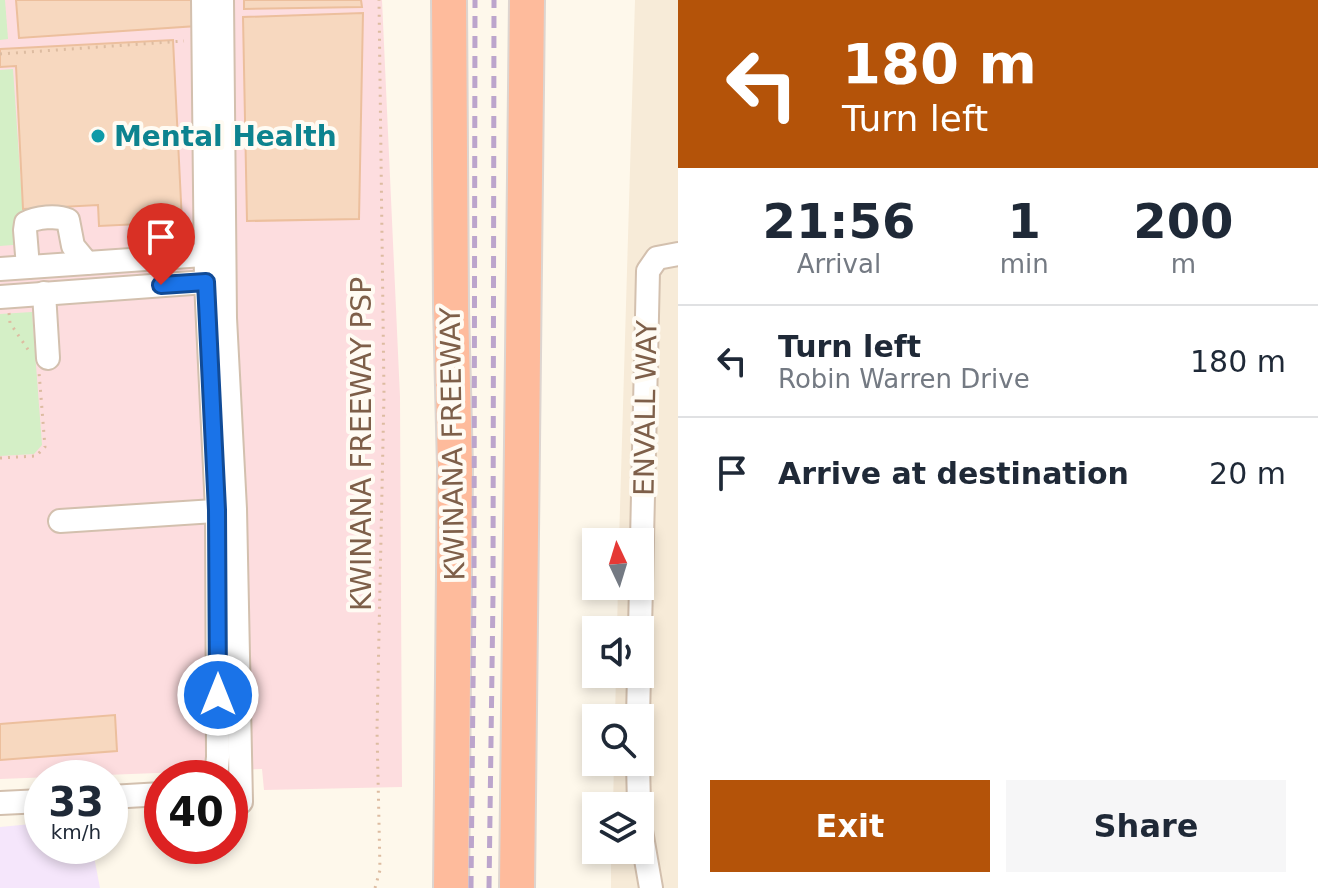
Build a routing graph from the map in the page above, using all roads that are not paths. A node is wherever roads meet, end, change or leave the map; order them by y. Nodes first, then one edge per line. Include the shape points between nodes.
1 (203, 0) edge
2 (222, 0) edge
3 (425, 0) edge
4 (449, 0) edge
5 (527, 0) edge
6 (550, 0) edge
7 (215, 254) junction
8 (678, 254) edge
9 (87, 263) junction
10 (28, 267) junction
11 (0, 269) edge
12 (525, 277) junction
13 (215, 282) junction
14 (44, 293) junction
15 (4, 304) edge
16 (451, 307) junction
17 (39, 358) road end
18 (226, 510) junction
19 (60, 521) dead end
20 (640, 616) edge
21 (218, 760) edge
22 (240, 760) edge
23 (24, 802) edge
24 (0, 803) edge
25 (647, 864) edge
26 (451, 888) edge
27 (517, 888) edge
28 (651, 888) edge

1 - 7 street
2 - 7 street
3 - 16 highway
4 - 16 highway, KWINANA FREEWAY
5 - 12 highway
6 - 12 highway
7 - 9 street
7 - 13 street
8 - 20 street, ENVALL WAY via 657,258 648,271
9 - 10 street
9 - 10 street via 71,243 68,220 32,219 25,230
10 - 11 street
12 - 27 highway
13 - 14 street
13 - 18 street via 225,318
14 - 15 street
14 - 17 street
16 - 26 highway, KWINANA FREEWAY
18 - 19 street
18 - 21 street
18 - 22 street via 239,620
23 - 24 street
25 - 28 street

